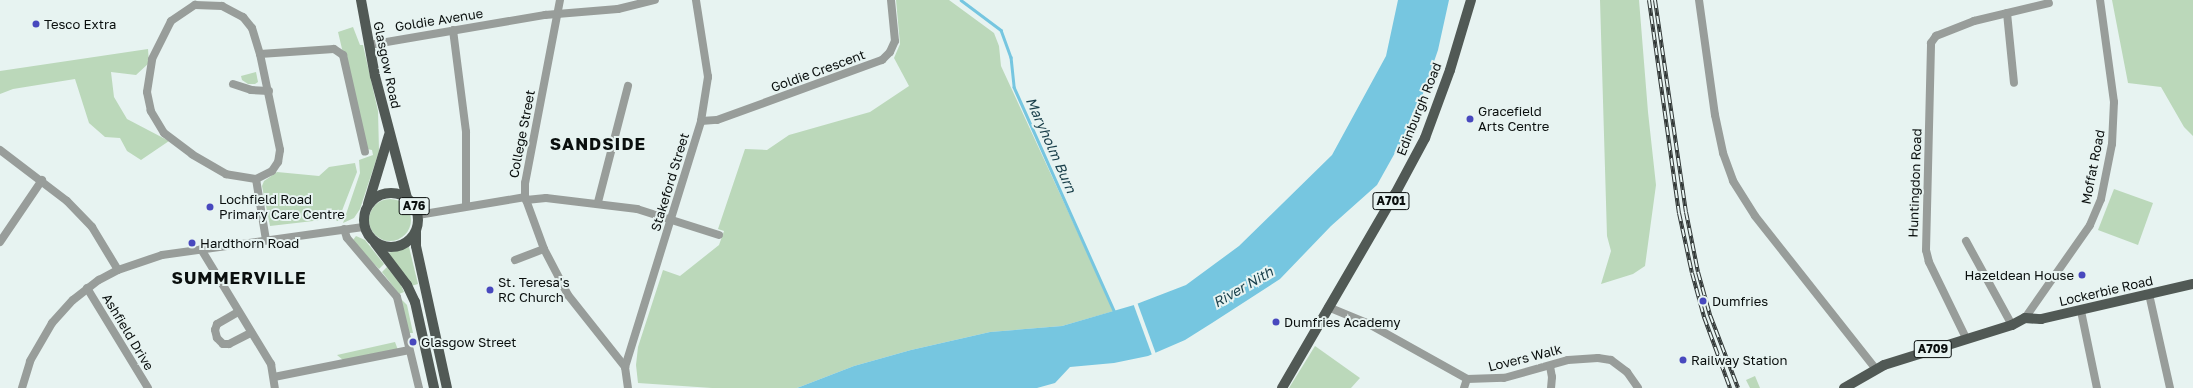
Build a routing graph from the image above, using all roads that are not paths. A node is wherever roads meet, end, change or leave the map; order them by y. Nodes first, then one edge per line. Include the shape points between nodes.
1 (361, 0) edge
2 (560, 0) edge
3 (655, 0) edge
4 (696, 0) edge
5 (891, 0) edge
6 (1471, 0) edge
7 (1699, 0) edge
8 (2100, 0) edge
9 (2049, 3) dead end
10 (2007, 13) junction
11 (558, 15) junction
12 (453, 30) junction
13 (369, 45) junction
14 (260, 54) junction
15 (2014, 83) dead end
16 (233, 84) dead end
17 (628, 86) dead end
18 (268, 90) junction
19 (701, 120) junction
20 (390, 135) junction
21 (0, 150) edge
22 (365, 152) dead end
23 (256, 179) junction
24 (42, 180) junction
25 (407, 198) junction
26 (525, 198) junction
27 (598, 202) junction
28 (368, 206) junction
29 (466, 206) junction
30 (418, 215) junction
31 (672, 218) junction
32 (365, 227) junction
33 (344, 229) junction
34 (416, 232) junction
35 (719, 234) dead end
36 (266, 240) junction
37 (372, 240) junction
38 (1966, 240) dead end
39 (0, 242) edge
40 (544, 249) junction
41 (201, 250) junction
42 (515, 260) dead end
43 (118, 270) junction
44 (2193, 284) edge
45 (87, 288) junction
46 (2149, 294) junction
47 (1328, 307) junction
48 (2081, 311) junction
49 (238, 312) junction
50 (2025, 318) junction
51 (2012, 325) junction
52 (251, 333) junction
53 (1966, 338) junction
54 (409, 350) junction
55 (1550, 366) junction
56 (625, 367) junction
57 (1875, 368) junction
58 (274, 377) junction
59 (1468, 379) junction
60 (22, 388) edge
61 (148, 388) edge
62 (275, 388) edge
63 (419, 388) edge
64 (434, 388) edge
65 (447, 388) edge
66 (628, 388) edge
67 (1282, 388) edge
68 (1464, 388) edge
69 (1551, 388) edge
70 (1638, 388) edge
71 (1845, 388) edge
72 (2098, 388) edge
73 (2170, 388) edge

1 - 13 main road, Glasgow Road / A76
2 - 11 street, College Street
3 - 11 street, Goldie Avenue via 618,9
4 - 19 street, Stakeford Street via 708,77
5 - 19 street, Goldie Crescent via 895,41 890,52 882,60 717,120
6 - 47 main road, Edinburgh Road / A701 via 1450,70 1425,138
7 - 57 street via 1715,115 1723,153 1733,181 1755,216
8 - 50 street, Moffat Road via 2114,102 2112,144 2101,199 2086,232
9 - 10 street
10 - 15 street
10 - 53 street, Huntingdon Road via 1948,31 1936,36 1931,43 1926,250 1929,262
11 - 12 street, Goldie Avenue
11 - 26 street, College Street via 525,183
12 - 13 street, Goldie Avenue
12 - 29 street via 466,132
13 - 20 main road, Glasgow Road / A76
14 - 18 street
14 - 22 street via 334,49 343,55
14 - 23 street via 252,28 242,16 222,6 195,5 172,21 160,40 152,59 147,92 151,111 164,133 226,174
16 - 18 street via 251,90
17 - 27 street
18 - 23 street via 280,150 272,171
19 - 31 street, Stakeford Street
20 - 25 main road, Glasgow Road / A76
20 - 28 main road
21 - 24 street
23 - 36 street
24 - 39 street
24 - 43 street via 92,228
25 - 28 main road, A76 via 399,194 381,194
25 - 30 main road, A76
26 - 27 street
26 - 29 street
26 - 40 street, College Street
27 - 31 street
28 - 32 main road
29 - 30 street
30 - 34 main road, A76
31 - 35 street
31 - 56 street, Stakeford Street
32 - 33 street
32 - 37 main road
33 - 36 street
33 - 54 street via 347,238 398,297
34 - 37 main road, A76 via 404,244 396,246 388,247
34 - 65 main road, A76 via 416,246
36 - 41 street
37 - 64 main road via 407,284 415,302
38 - 51 street
40 - 42 street
40 - 56 street, College Street via 568,295
41 - 43 street via 162,255
41 - 49 street
43 - 45 street
44 - 46 main road, Lockerbie Road / A709
45 - 60 street via 73,300 44,335 30,361
45 - 61 street, Ashfield Drive
46 - 48 main road, Lockerbie Road / A709
46 - 73 street
47 - 59 street via 1380,330
47 - 67 main road, Edinburgh Road / A701
48 - 50 main road, Lockerbie Road / A709 via 2041,319
48 - 72 street
49 - 52 street
49 - 52 street via 217,324 217,338 223,344 229,344
50 - 51 main road, A709
51 - 53 main road, A709
52 - 58 street via 271,364
53 - 57 main road, A709
54 - 58 street
54 - 63 street
55 - 59 street, Lovers Walk via 1504,378
55 - 69 street
55 - 70 street, Lovers Walk via 1583,358 1611,360 1627,372
56 - 66 street
57 - 71 main road, A709
58 - 62 street
59 - 68 street

